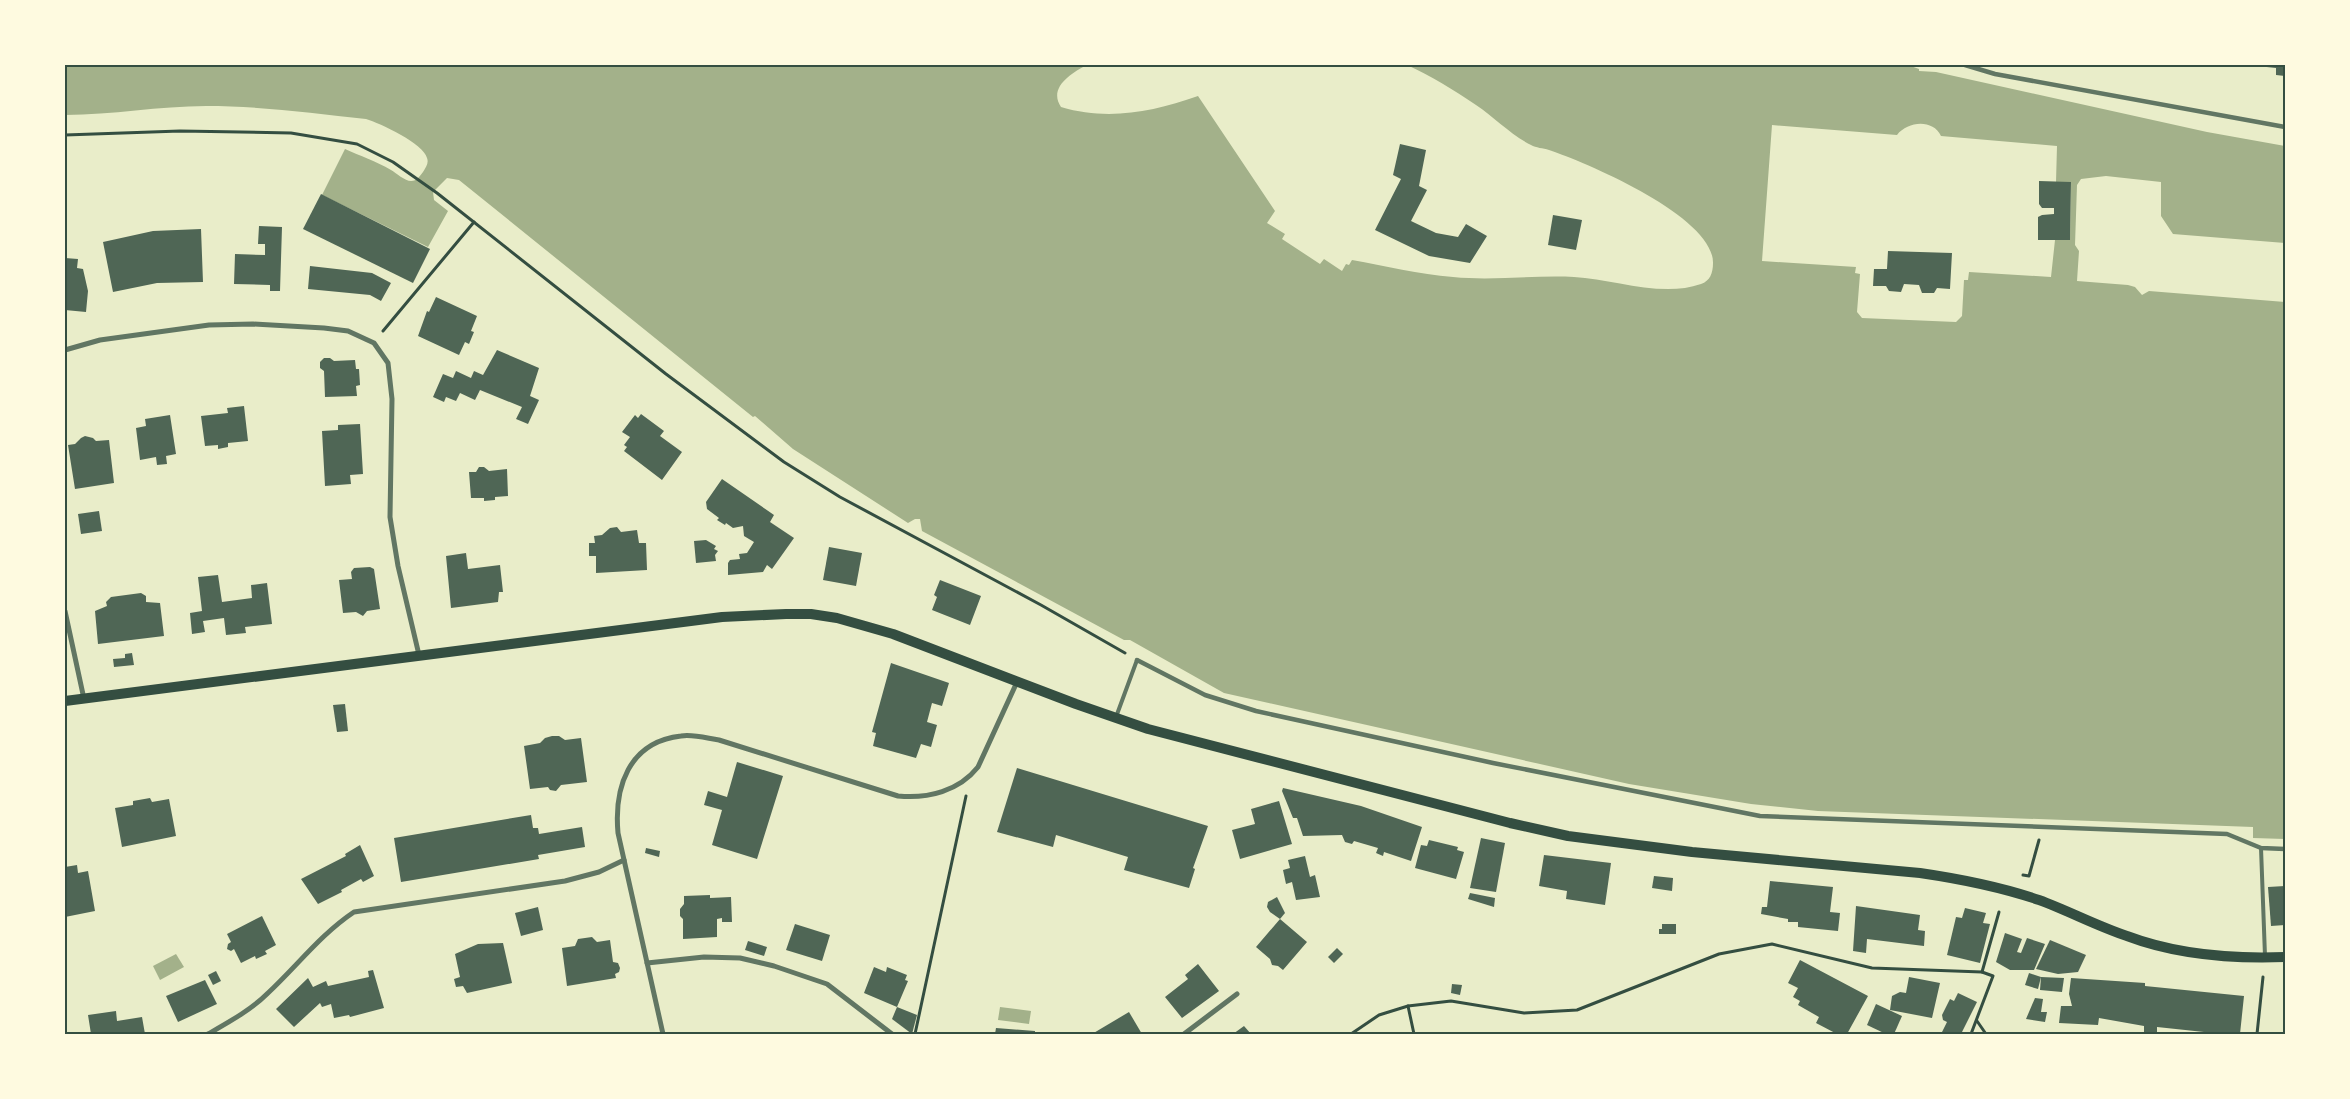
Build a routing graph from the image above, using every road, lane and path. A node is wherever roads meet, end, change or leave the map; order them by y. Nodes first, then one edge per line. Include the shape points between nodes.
1 (1966, 65) edge
2 (2285, 127) edge
3 (65, 135) edge
4 (474, 222) junction
5 (374, 343) junction
6 (65, 350) edge
7 (65, 610) edge
8 (419, 655) junction
9 (1137, 660) junction
10 (1017, 681) junction
11 (84, 699) junction
12 (65, 701) edge
13 (1115, 718) junction
14 (969, 778) junction
15 (2042, 827) junction
16 (2261, 848) junction
17 (2285, 849) edge
18 (624, 860) junction
19 (2029, 876) dead end
20 (1999, 912) dead end
21 (2265, 957) junction
22 (2285, 957) edge
23 (646, 963) junction
24 (1982, 972) junction
25 (2263, 977) dead end
26 (1237, 994) dead end
27 (1408, 1006) junction
28 (1977, 1021) junction
29 (208, 1034) edge
30 (663, 1034) edge
31 (892, 1034) edge
32 (915, 1034) edge
33 (1184, 1034) edge
34 (1351, 1034) edge
35 (1414, 1034) edge
36 (1970, 1034) edge
37 (1986, 1034) edge
38 (2256, 1034) edge

1 - 2 street via 2014,77
3 - 4 path via 180,130 291,133 357,144 393,162
4 - 5 path
4 - 9 path via 666,374 784,462 840,498
5 - 6 street via 340,330 253,324 208,325 100,340
5 - 8 street via 388,363 392,399 390,517
7 - 11 street
8 - 10 main road via 722,617 811,614 893,634
8 - 11 main road
9 - 13 lane
9 - 15 street via 1205,695 1256,711 1493,763 1760,816
10 - 13 main road
10 - 14 street via 987,752
11 - 12 main road
13 - 21 main road via 1195,742 1568,836 1643,847 1911,872 1964,880 2040,900 2129,937 2162,946 2211,955
14 - 18 street via 949,790 927,797 898,796 719,740 692,735 668,738 638,756 625,774 616,810
14 - 32 path
15 - 16 street via 2227,834
15 - 19 path
16 - 17 street
16 - 21 lane
18 - 23 street
18 - 29 street via 599,872 565,881 354,912 333,926 267,995 237,1018
20 - 24 path
21 - 22 main road
23 - 30 street
23 - 31 street via 704,957 740,958 774,966 827,984
24 - 27 path via 1872,968 1772,944 1719,954 1577,1010 1524,1014 1451,1001
24 - 28 path via 1993,976
25 - 38 path
26 - 33 street
27 - 34 path via 1379,1015
27 - 35 path
28 - 36 path
28 - 37 path

